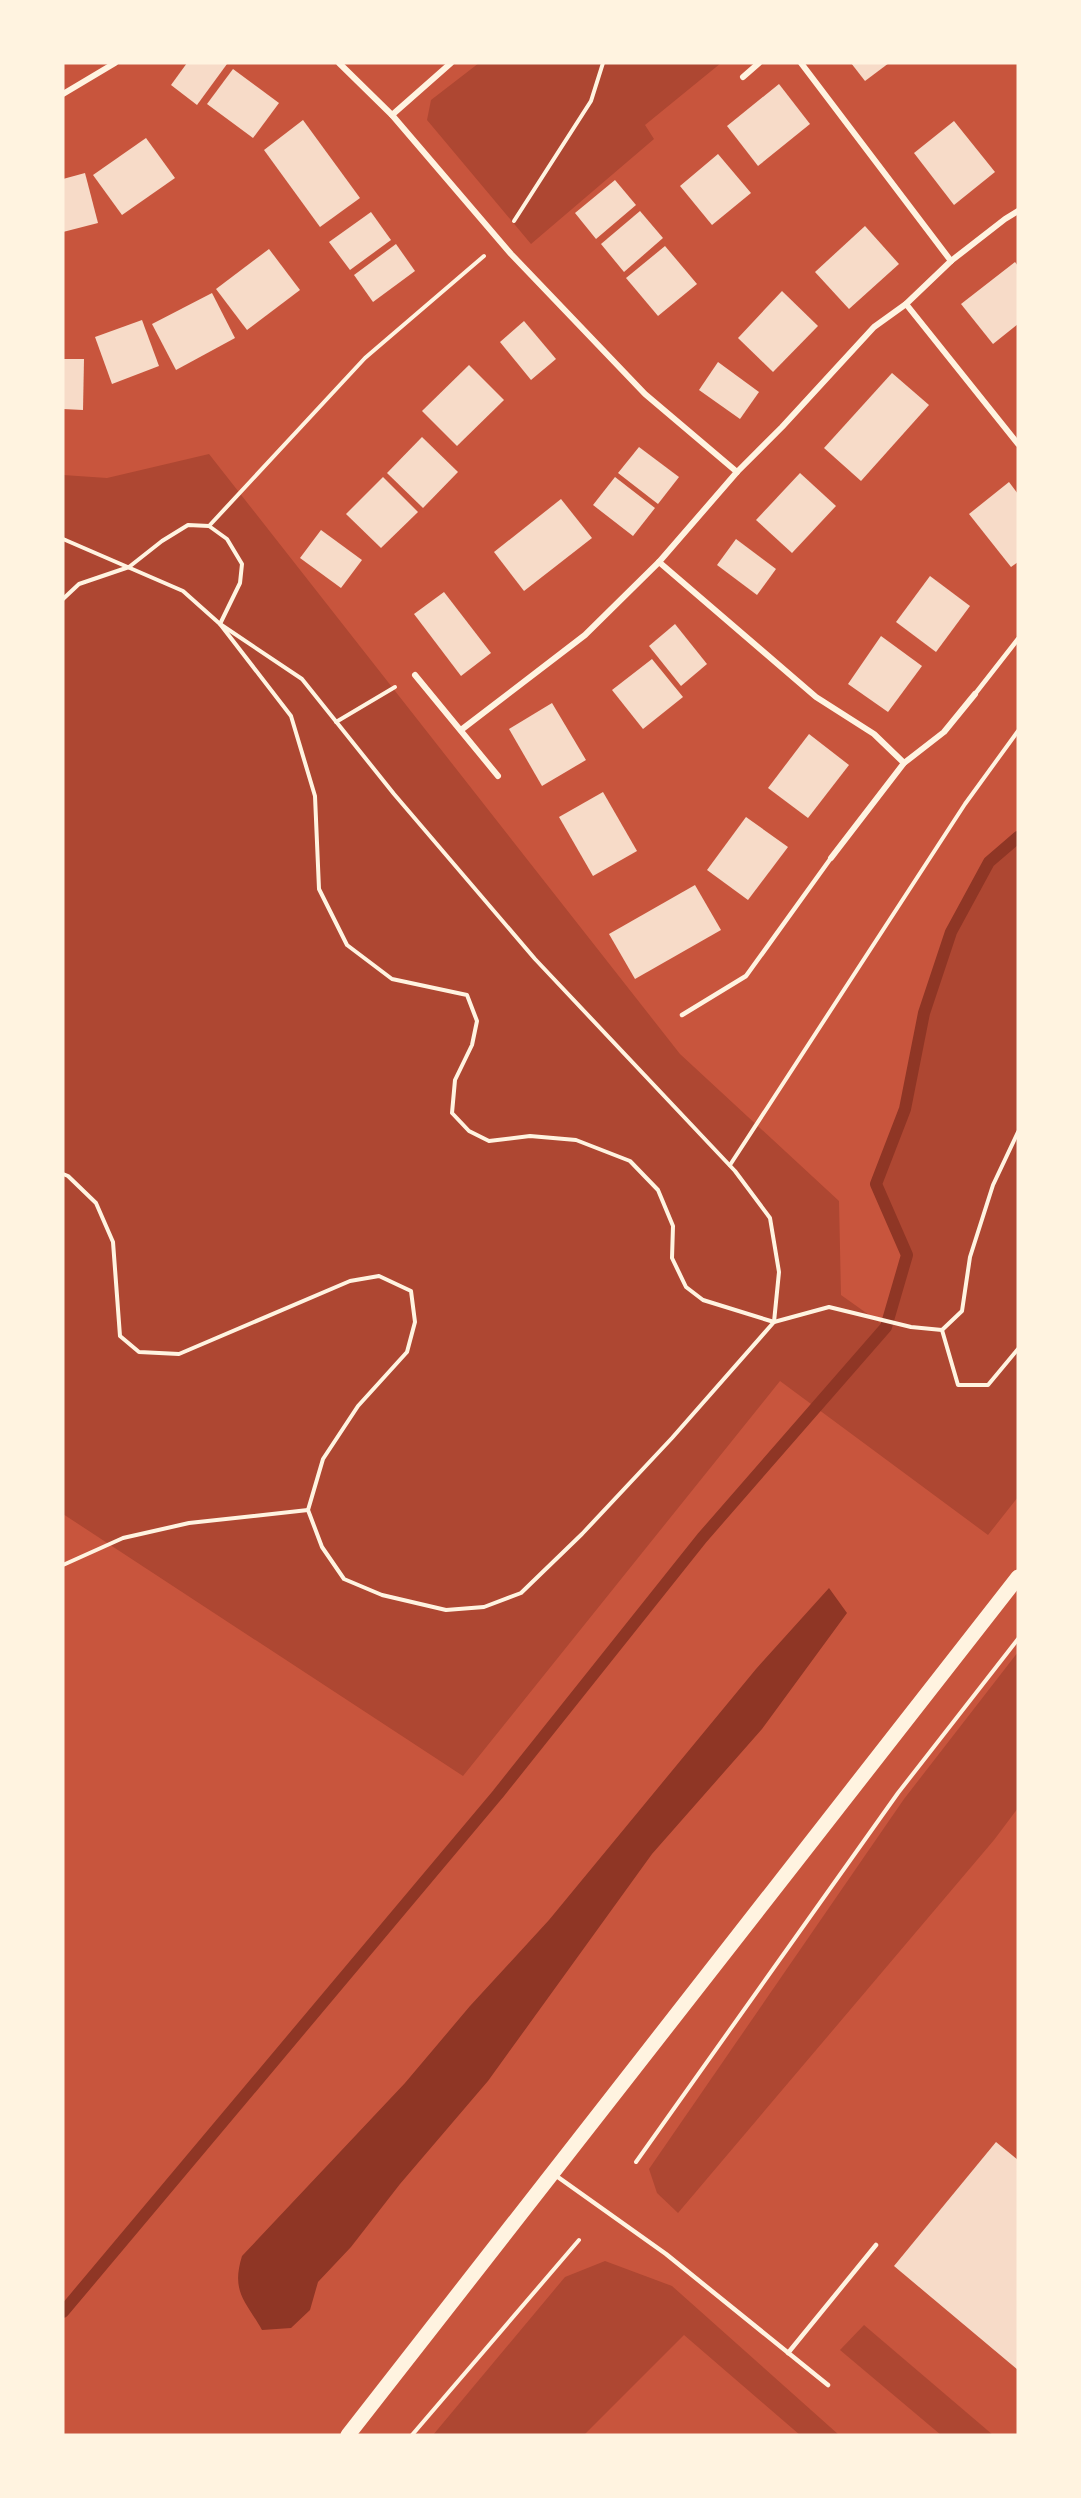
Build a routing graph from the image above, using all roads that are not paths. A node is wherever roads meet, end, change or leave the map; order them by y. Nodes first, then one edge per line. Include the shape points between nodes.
1 (115, 63) edge
2 (339, 63) edge
3 (451, 63) edge
4 (759, 63) edge
5 (801, 63) edge
6 (744, 77) dead end
7 (63, 94) edge
8 (392, 115) junction
9 (1018, 211) edge
10 (951, 261) junction
11 (906, 304) junction
12 (1018, 444) edge
13 (737, 472) junction
14 (659, 562) junction
15 (1018, 639) edge
16 (415, 675) road end
17 (975, 694) joint
18 (461, 730) junction
19 (904, 763) junction
20 (498, 776) dead end
21 (831, 858) joint
22 (682, 1015) dead end
23 (1018, 1577) edge
24 (552, 2174) junction
25 (876, 2244) dead end
26 (788, 2353) junction
27 (828, 2385) dead end
28 (348, 2435) edge

1 - 7 street
2 - 8 street
3 - 8 street
4 - 6 street
5 - 10 street
8 - 13 street via 501,242 645,394
9 - 10 street
10 - 11 street
11 - 12 street
11 - 13 street via 874,327
13 - 14 street
14 - 18 street via 585,635
14 - 19 street via 816,697 874,734
15 - 17 lane
16 - 18 street
17 - 19 street via 944,732
18 - 20 street
19 - 21 street
21 - 22 lane via 746,976
23 - 24 main road
24 - 26 lane via 666,2254
24 - 28 main road
25 - 26 lane
26 - 27 lane

